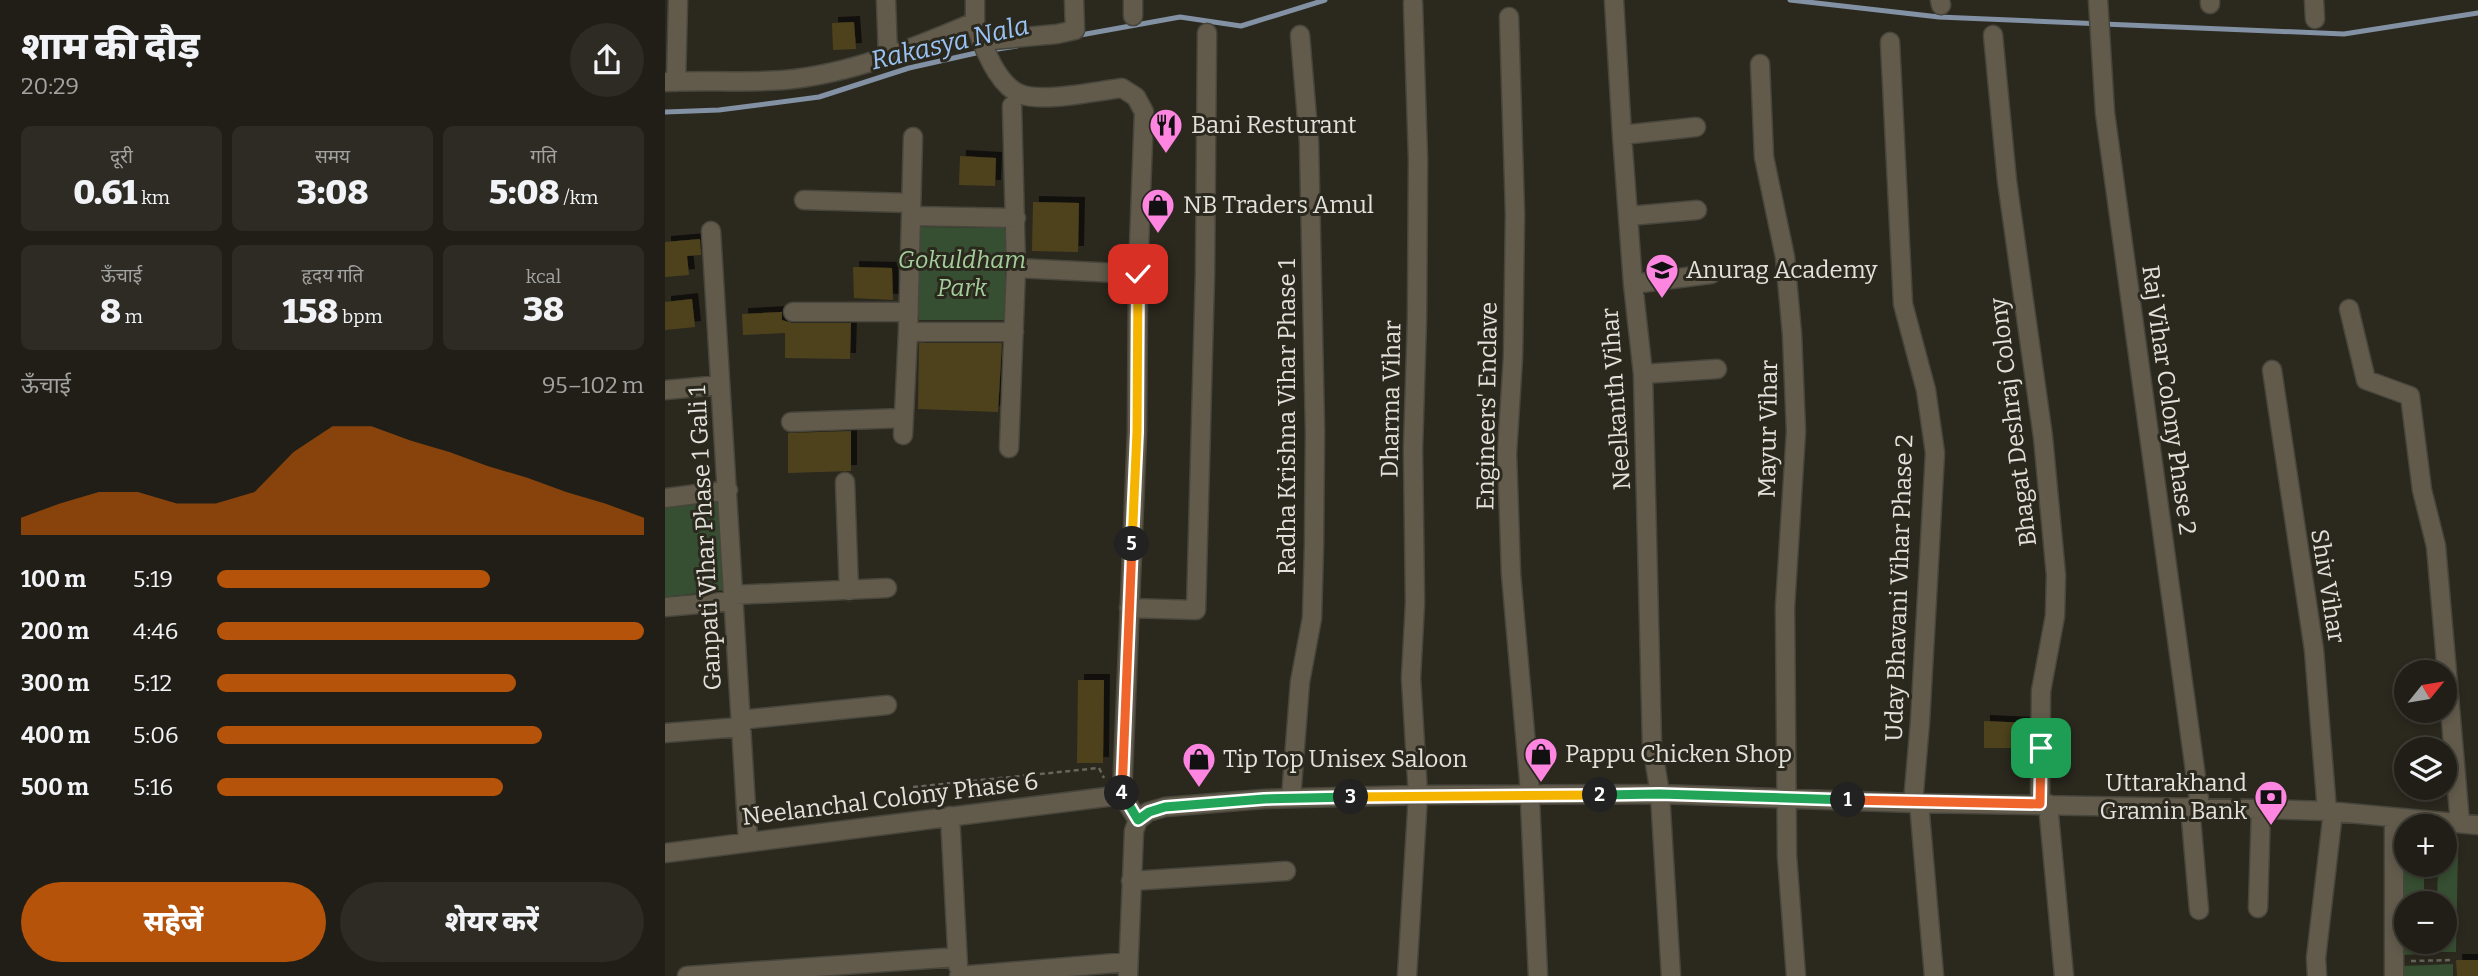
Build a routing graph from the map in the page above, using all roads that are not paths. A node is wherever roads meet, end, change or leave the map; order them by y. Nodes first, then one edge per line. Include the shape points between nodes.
1 (678, 0) edge
2 (886, 0) edge
3 (975, 0) edge
4 (1075, 0) edge
5 (1615, 0) edge
6 (2314, 0) edge
7 (1413, 4) dead end
8 (2098, 6) edge
9 (1509, 17) dead end
10 (2315, 19) dead end
11 (975, 22) junction
12 (1207, 33) dead end
13 (1300, 35) dead end
14 (1993, 35) dead end
15 (1891, 42) dead end
16 (985, 49) junction
17 (888, 57) junction
18 (1759, 64) dead end
19 (671, 82) edge
20 (1012, 106) dead end
21 (1696, 127) dead end
22 (1622, 135) junction
23 (913, 137) dead end
24 (804, 200) dead end
25 (911, 209) junction
26 (1697, 210) dead end
27 (1629, 216) junction
28 (1016, 218) junction
29 (711, 231) dead end
30 (1016, 268) junction
31 (1138, 274) junction
32 (1711, 274) dead end
33 (1633, 284) junction
34 (2349, 309) dead end
35 (793, 312) dead end
36 (909, 312) junction
37 (908, 332) junction
38 (1014, 332) junction
39 (1717, 369) dead end
40 (2272, 370) dead end
41 (1643, 374) junction
42 (720, 385) junction
43 (665, 390) edge
44 (791, 422) dead end
45 (1009, 448) dead end
46 (845, 482) dead end
47 (728, 490) junction
48 (665, 498) edge
49 (887, 588) dead end
50 (849, 591) junction
51 (733, 598) junction
52 (665, 607) edge
53 (1129, 608) junction
54 (887, 705) dead end
55 (740, 723) junction
56 (665, 733) edge
57 (1660, 794) junction
58 (1418, 795) junction
59 (1118, 796) junction
60 (1528, 796) junction
61 (1291, 798) junction
62 (1788, 798) junction
63 (1916, 803) junction
64 (2044, 804) junction
65 (2195, 807) junction
66 (2261, 809) junction
67 (2330, 812) junction
68 (950, 816) junction
69 (2394, 819) edge
70 (1138, 820) junction
71 (2457, 823) edge
72 (2460, 823) junction
73 (2478, 825) edge
74 (748, 841) junction
75 (665, 853) edge
76 (1286, 871) dead end
77 (2394, 877) edge
78 (1132, 881) junction
79 (2258, 908) dead end
80 (2199, 910) dead end
81 (1128, 969) edge
82 (2394, 969) edge
83 (958, 970) edge
84 (715, 975) edge
85 (687, 976) edge
86 (1407, 976) edge
87 (1538, 976) edge
88 (1671, 976) edge
89 (1796, 976) edge
90 (1934, 976) edge
91 (2064, 976) edge
92 (2317, 976) edge

1 - 19 street
2 - 17 street
3 - 11 street
4 - 16 street via 1075,30
5 - 22 street, Neelkanth Vihar
6 - 10 street
7 - 58 street, Dharma Vihar via 1418,172 1411,678
8 - 65 street, Raj Vihar Colony Phase 2 via 2107,126
9 - 60 street, Engineers' Enclave via 1515,214 1507,453
11 - 16 street
11 - 17 street
12 - 53 street via 1196,610
13 - 61 street, Radha Krishna Vihar Phase 1 via 1309,142 1314,532 1312,618 1300,682
14 - 64 street, Bhagat Deshraj Colony via 2056,575 2055,616 2041,691
15 - 63 street, Uday Bhavani Vihar Phase 2 via 1903,304 1926,390 1934,453
16 - 31 street via 999,76 1018,94 1039,98 1122,88 1136,97 1144,112
17 - 19 street via 786,80
18 - 62 street, Mayur Vihar via 1764,157 1785,257 1796,418 1785,607
20 - 28 street
21 - 22 street
22 - 27 street, Neelkanth Vihar
23 - 25 street
24 - 25 street
25 - 28 street
25 - 36 street
26 - 27 street
27 - 33 street, Neelkanth Vihar
28 - 30 street
29 - 42 street, Ganpati Vihar Phase 1 Gali 1
30 - 31 street
30 - 38 street
31 - 53 street
32 - 33 street
33 - 41 street, Neelkanth Vihar
34 - 72 street via 2366,380 2410,396 2422,490 2436,547
35 - 36 street
36 - 37 street
37 - 38 street
37 - 44 street via 904,427
38 - 45 street
39 - 41 street
40 - 67 street, Shiv Vihar via 2313,650
41 - 57 street, Neelkanth Vihar via 1652,745
42 - 43 street
42 - 47 street, Ganpati Vihar Phase 1 Gali 1
46 - 50 street
47 - 48 street
47 - 51 street, Ganpati Vihar Phase 1 Gali 1
49 - 50 street
50 - 51 street
51 - 52 street
51 - 55 street, Ganpati Vihar Phase 1 Gali 1
53 - 59 street
54 - 55 street
55 - 56 street
55 - 74 street, Ganpati Vihar Phase 1 Gali 1
57 - 60 street
57 - 62 street
57 - 88 street, Neelkanth Vihar
58 - 60 street
58 - 61 street
58 - 86 street, Dharma Vihar
59 - 68 street, Neelanchal Colony Phase 6
59 - 70 street
60 - 87 street, Engineers' Enclave
61 - 70 street via 1165,807
62 - 63 street
62 - 89 street, Mayur Vihar via 1787,856
63 - 64 street
63 - 90 street, Uday Bhavani Vihar Phase 2
64 - 65 street
64 - 91 street, Bhagat Deshraj Colony
65 - 66 street
65 - 80 street, Raj Vihar Colony Phase 2 via 2192,855
66 - 67 street
66 - 79 street
67 - 69 street
67 - 92 street, Shiv Vihar
68 - 74 street, Neelanchal Colony Phase 6
68 - 83 street
70 - 78 street
71 - 72 street
72 - 73 street
74 - 75 street, Neelanchal Colony Phase 6
76 - 78 street
77 - 82 street
78 - 81 street
81 - 83 street
83 - 84 street
84 - 85 street

